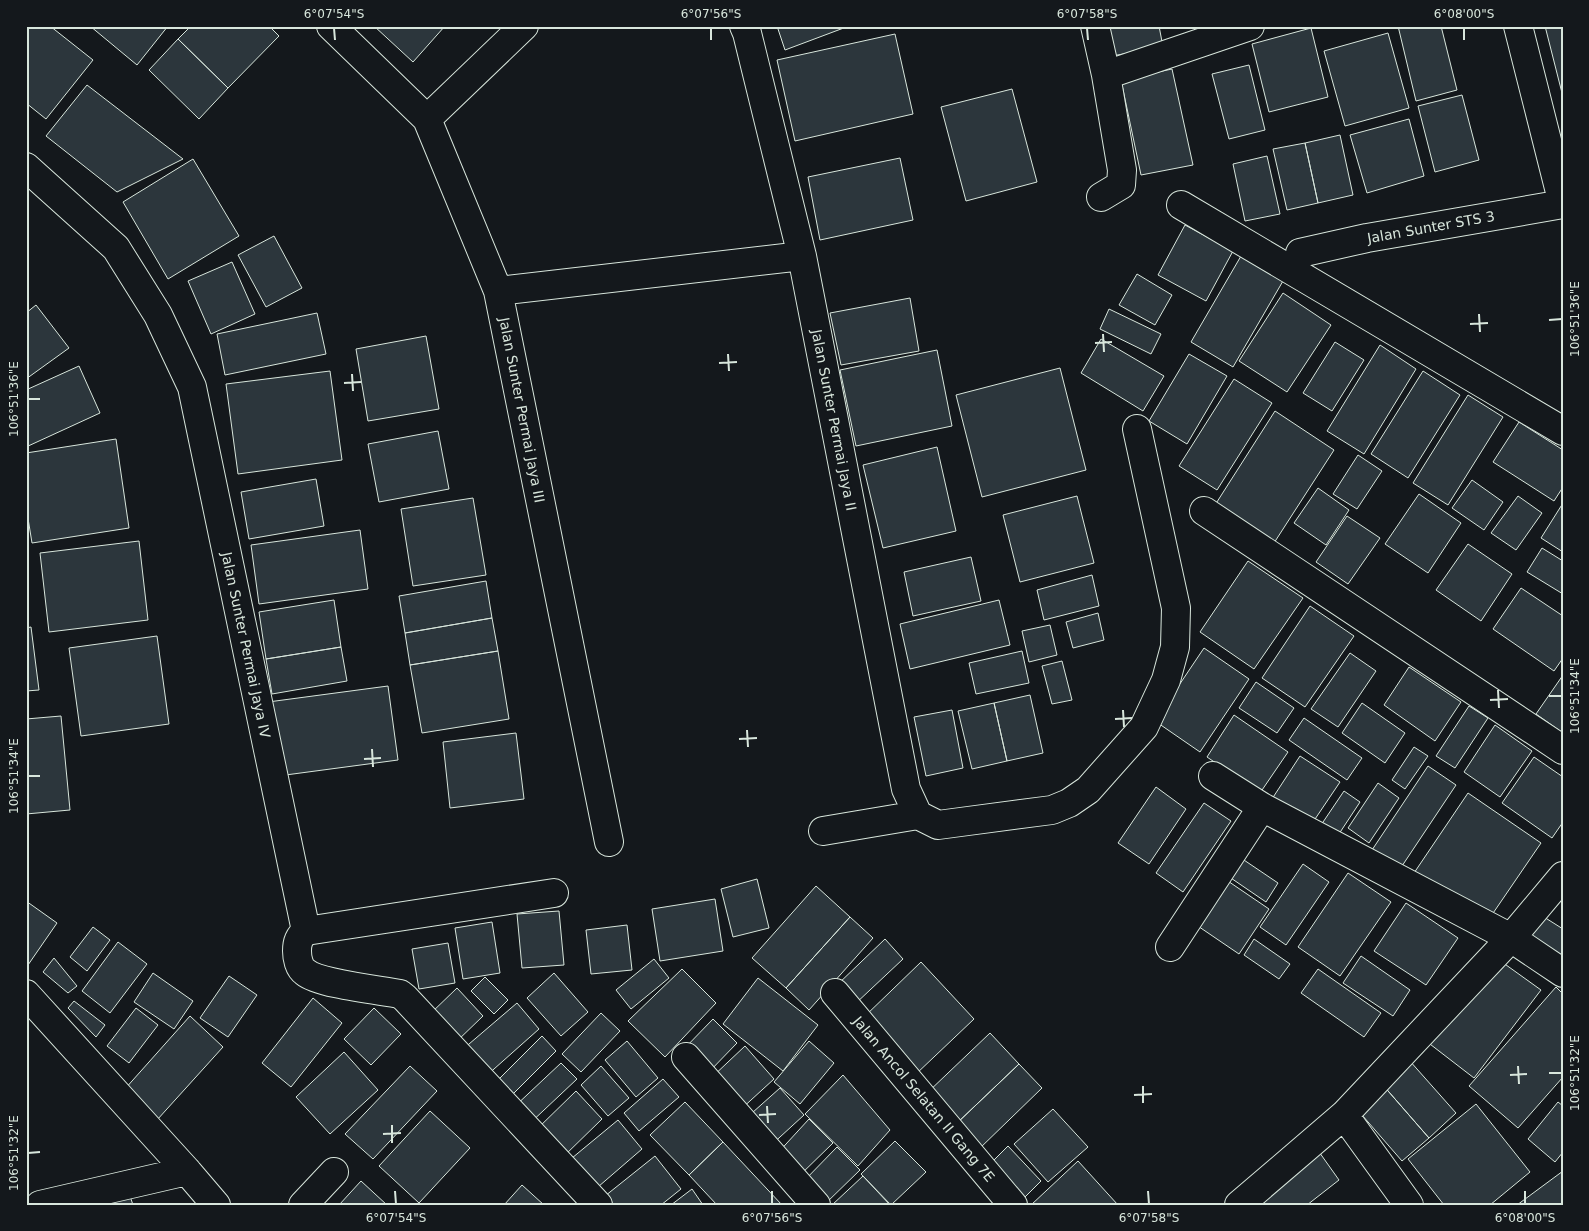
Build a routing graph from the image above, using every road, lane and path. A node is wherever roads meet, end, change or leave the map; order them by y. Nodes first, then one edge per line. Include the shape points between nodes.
1 (332, 26) edge
2 (524, 26) edge
3 (744, 26) edge
4 (1095, 26) edge
5 (1250, 26) edge
6 (1518, 26) edge
7 (1106, 76) junction
8 (427, 119) junction
9 (26, 166) edge
10 (1101, 197) dead end
11 (1563, 204) edge
12 (1181, 205) dead end
13 (1300, 252) dead end
14 (802, 256) junction
15 (498, 290) junction
16 (1137, 429) dead end
17 (1563, 431) edge
18 (1204, 511) dead end
19 (1563, 750) edge
20 (1213, 776) dead end
21 (1262, 807) junction
22 (918, 815) junction
23 (823, 831) dead end
24 (609, 842) dead end
25 (1563, 876) edge
26 (554, 893) dead end
27 (306, 931) junction
28 (1511, 938) junction
29 (1170, 947) dead end
30 (1563, 973) edge
31 (835, 993) dead end
32 (26, 994) edge
33 (686, 1057) dead end
34 (1344, 1115) junction
35 (187, 1171) junction
36 (334, 1172) dead end
37 (40, 1205) edge
38 (216, 1205) edge
39 (303, 1205) edge
40 (598, 1205) edge
41 (816, 1205) edge
42 (1013, 1205) edge
43 (1239, 1205) edge
44 (1409, 1205) edge

1 - 8 street, Jalan Sunter Permai Jaya III
2 - 8 street
3 - 14 street, Jalan Sunter Permai Jaya II
4 - 7 street
5 - 7 street
6 - 11 street, Jalan Sunter STS 3
7 - 10 street via 1122,170 1120,185
8 - 15 street, Jalan Sunter Permai Jaya III
9 - 27 street, Jalan Sunter Permai Jaya IV via 116,248 158,315 192,387
11 - 13 street, Jalan Sunter STS 3
12 - 17 street
14 - 15 street
14 - 22 street, Jalan Sunter Permai Jaya II via 906,789
15 - 24 street, Jalan Sunter Permai Jaya III
16 - 22 street via 1176,608 1175,647 1166,680 1144,727 1088,790 1052,810 938,825
18 - 19 street
20 - 21 street
21 - 28 street
21 - 29 street
22 - 23 street
25 - 28 street
26 - 27 street
27 - 40 street via 299,937 297,946 304,972 324,980 400,994
28 - 30 street
28 - 34 street
31 - 42 street, Jalan Ancol Selatan II Gang 7E
32 - 35 street
33 - 41 street
34 - 43 street
34 - 44 street
35 - 37 street
35 - 38 street
36 - 39 street

